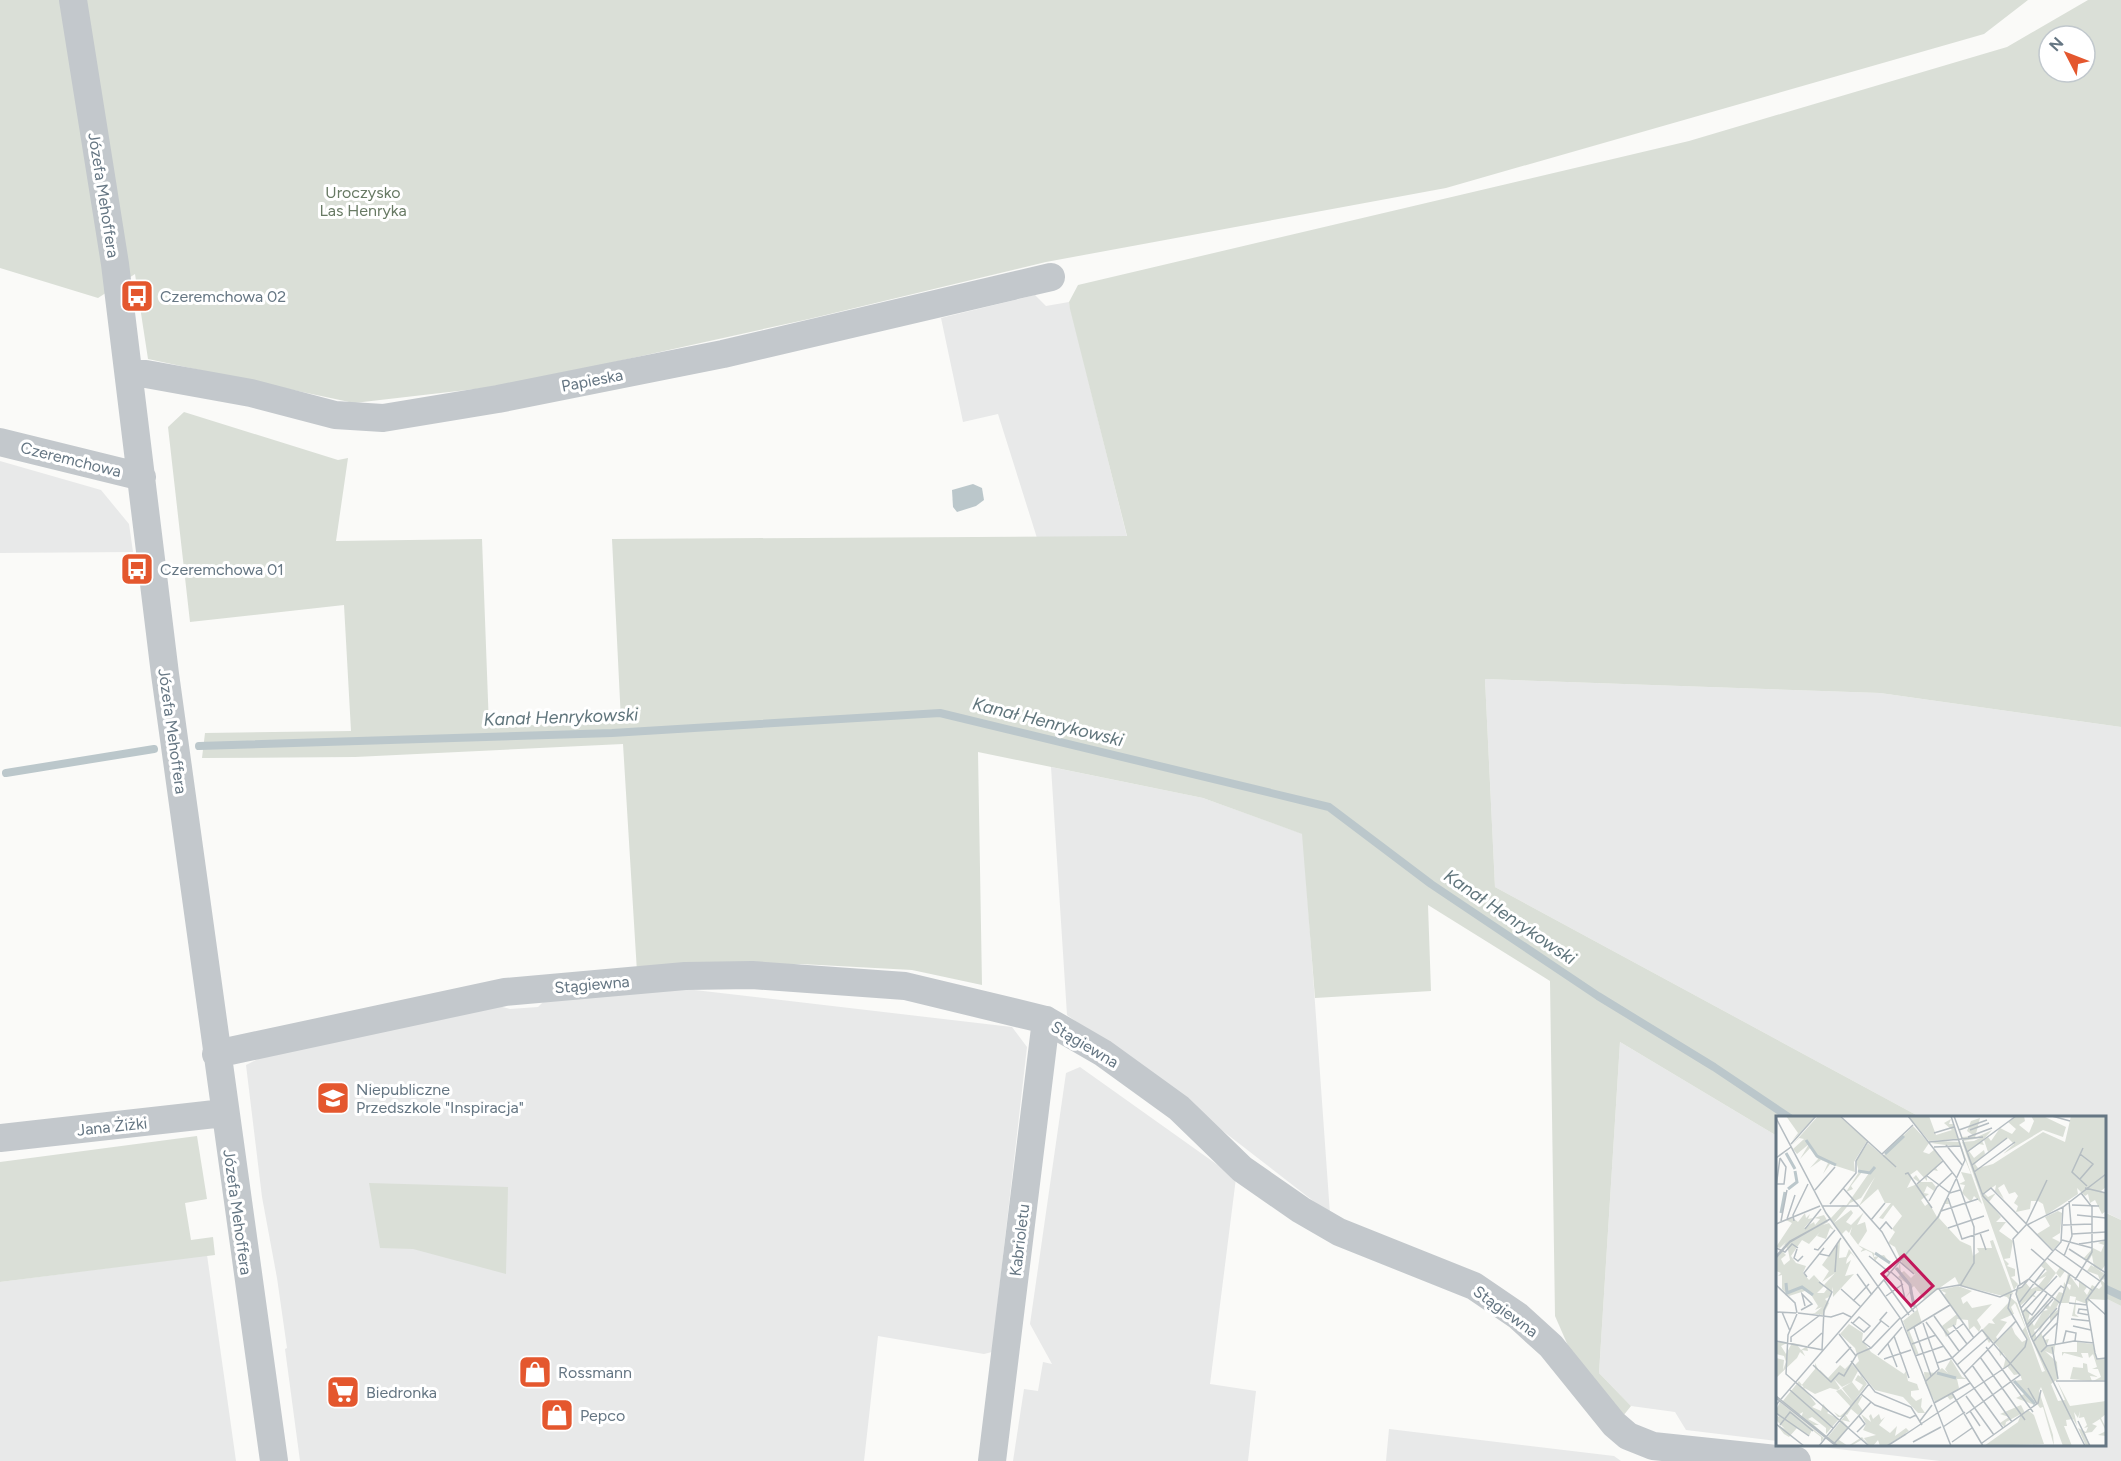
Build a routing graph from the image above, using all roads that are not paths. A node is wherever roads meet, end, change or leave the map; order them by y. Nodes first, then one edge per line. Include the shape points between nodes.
1 (73, 0) edge
2 (1051, 277) dead end
3 (129, 374) junction
4 (0, 442) edge
5 (142, 477) junction
6 (1046, 1020) junction
7 (216, 1054) junction
8 (224, 1113) junction
9 (0, 1138) edge
10 (1652, 1454) edge
11 (274, 1461) edge
12 (992, 1461) edge
13 (1797, 1461) edge

1 - 3 street, Józefa Mehoffera
2 - 3 street, Papieska via 723,354 383,418 335,415 251,393
3 - 5 street, Józefa Mehoffera
4 - 5 street, Czeremchowa
5 - 7 street, Józefa Mehoffera
6 - 7 street, Stągiewna via 905,986 752,975 685,976 504,992
6 - 10 street, Stągiewna via 1103,1053 1179,1108 1236,1164 1301,1210 1340,1232 1474,1286 1518,1316 1551,1346 1614,1424
6 - 12 street, Kabrioletu
7 - 8 street, Józefa Mehoffera
8 - 9 street, Jana Żiżki
8 - 11 street, Józefa Mehoffera
10 - 13 street, Stągiewna

